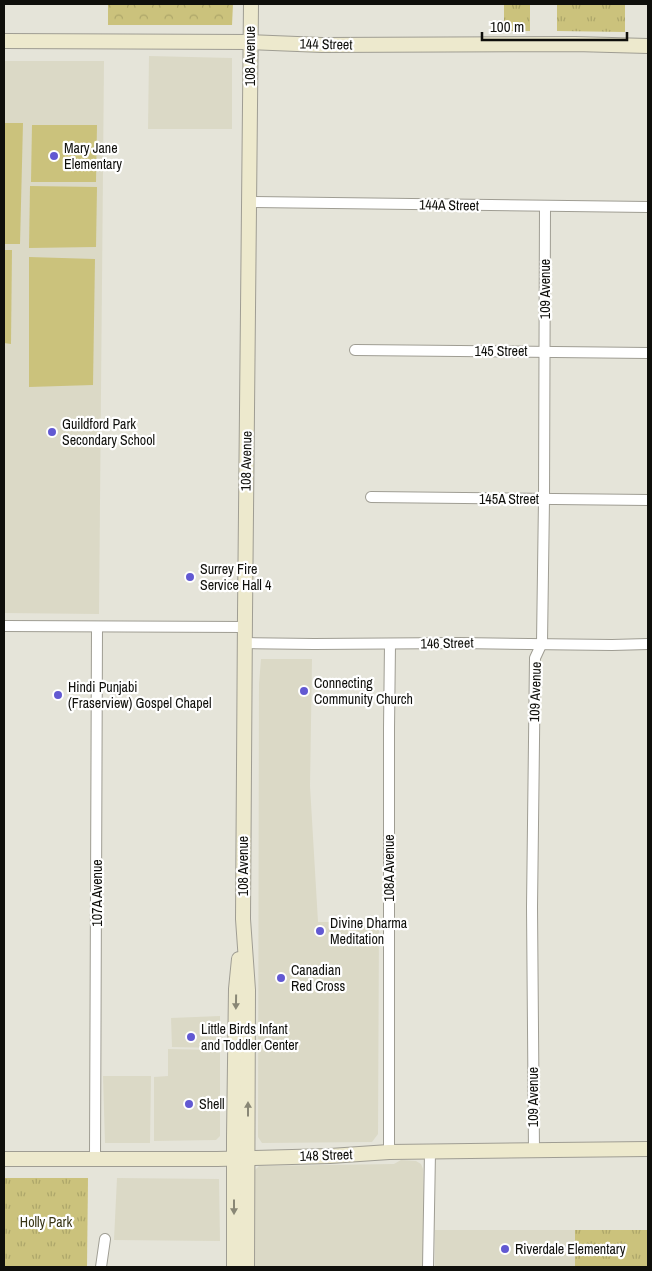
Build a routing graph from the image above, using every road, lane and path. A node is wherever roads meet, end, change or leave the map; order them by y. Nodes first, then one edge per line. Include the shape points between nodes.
1 (251, 4) edge
2 (4, 41) edge
3 (250, 42) junction
4 (648, 46) edge
5 (249, 202) junction
6 (545, 206) junction
7 (648, 207) edge
8 (355, 350) dead end
9 (545, 352) junction
10 (648, 353) edge
11 (370, 498) dead end
12 (544, 499) junction
13 (648, 500) edge
14 (4, 626) edge
15 (98, 627) junction
16 (245, 627) junction
17 (542, 643) junction
18 (245, 644) junction
19 (390, 644) junction
20 (648, 644) edge
21 (648, 1149) edge
22 (534, 1150) junction
23 (389, 1152) junction
24 (430, 1152) junction
25 (95, 1158) junction
26 (241, 1158) junction
27 (4, 1160) edge
28 (105, 1239) dead end
29 (101, 1267) edge
30 (234, 1267) edge
31 (247, 1267) edge
32 (428, 1267) edge

1 - 3 main road, 108 Avenue
2 - 3 main road, 144 Street
3 - 4 main road, 144 Street
3 - 5 main road, 108 Avenue
5 - 6 street, 144A Street
5 - 16 main road, 108 Avenue
6 - 7 street, 144A Street
6 - 9 street, 109 Avenue
8 - 9 street, 145 Street
9 - 10 street, 145 Street
9 - 12 street, 109 Avenue
11 - 12 street, 145A Street
12 - 13 street, 145A Street
12 - 17 street, 109 Avenue
14 - 15 street
15 - 16 street
15 - 25 street, 107A Avenue
16 - 18 main road, 108 Avenue
17 - 19 street, 146 Street
17 - 20 street, 146 Street
17 - 22 street, 109 Avenue via 535,658
18 - 19 street, 146 Street
18 - 26 main road, 108 Avenue via 243,919 236,989
19 - 23 street, 108A Avenue
21 - 22 main road, 148 Street
22 - 24 main road, 148 Street
23 - 24 main road, 148 Street
23 - 26 main road, 148 Street
24 - 32 street
25 - 26 main road, 148 Street
25 - 27 main road, 148 Street
26 -> 30 main road, 108 Avenue
26 - 31 main road, 108 Avenue
28 - 29 street

